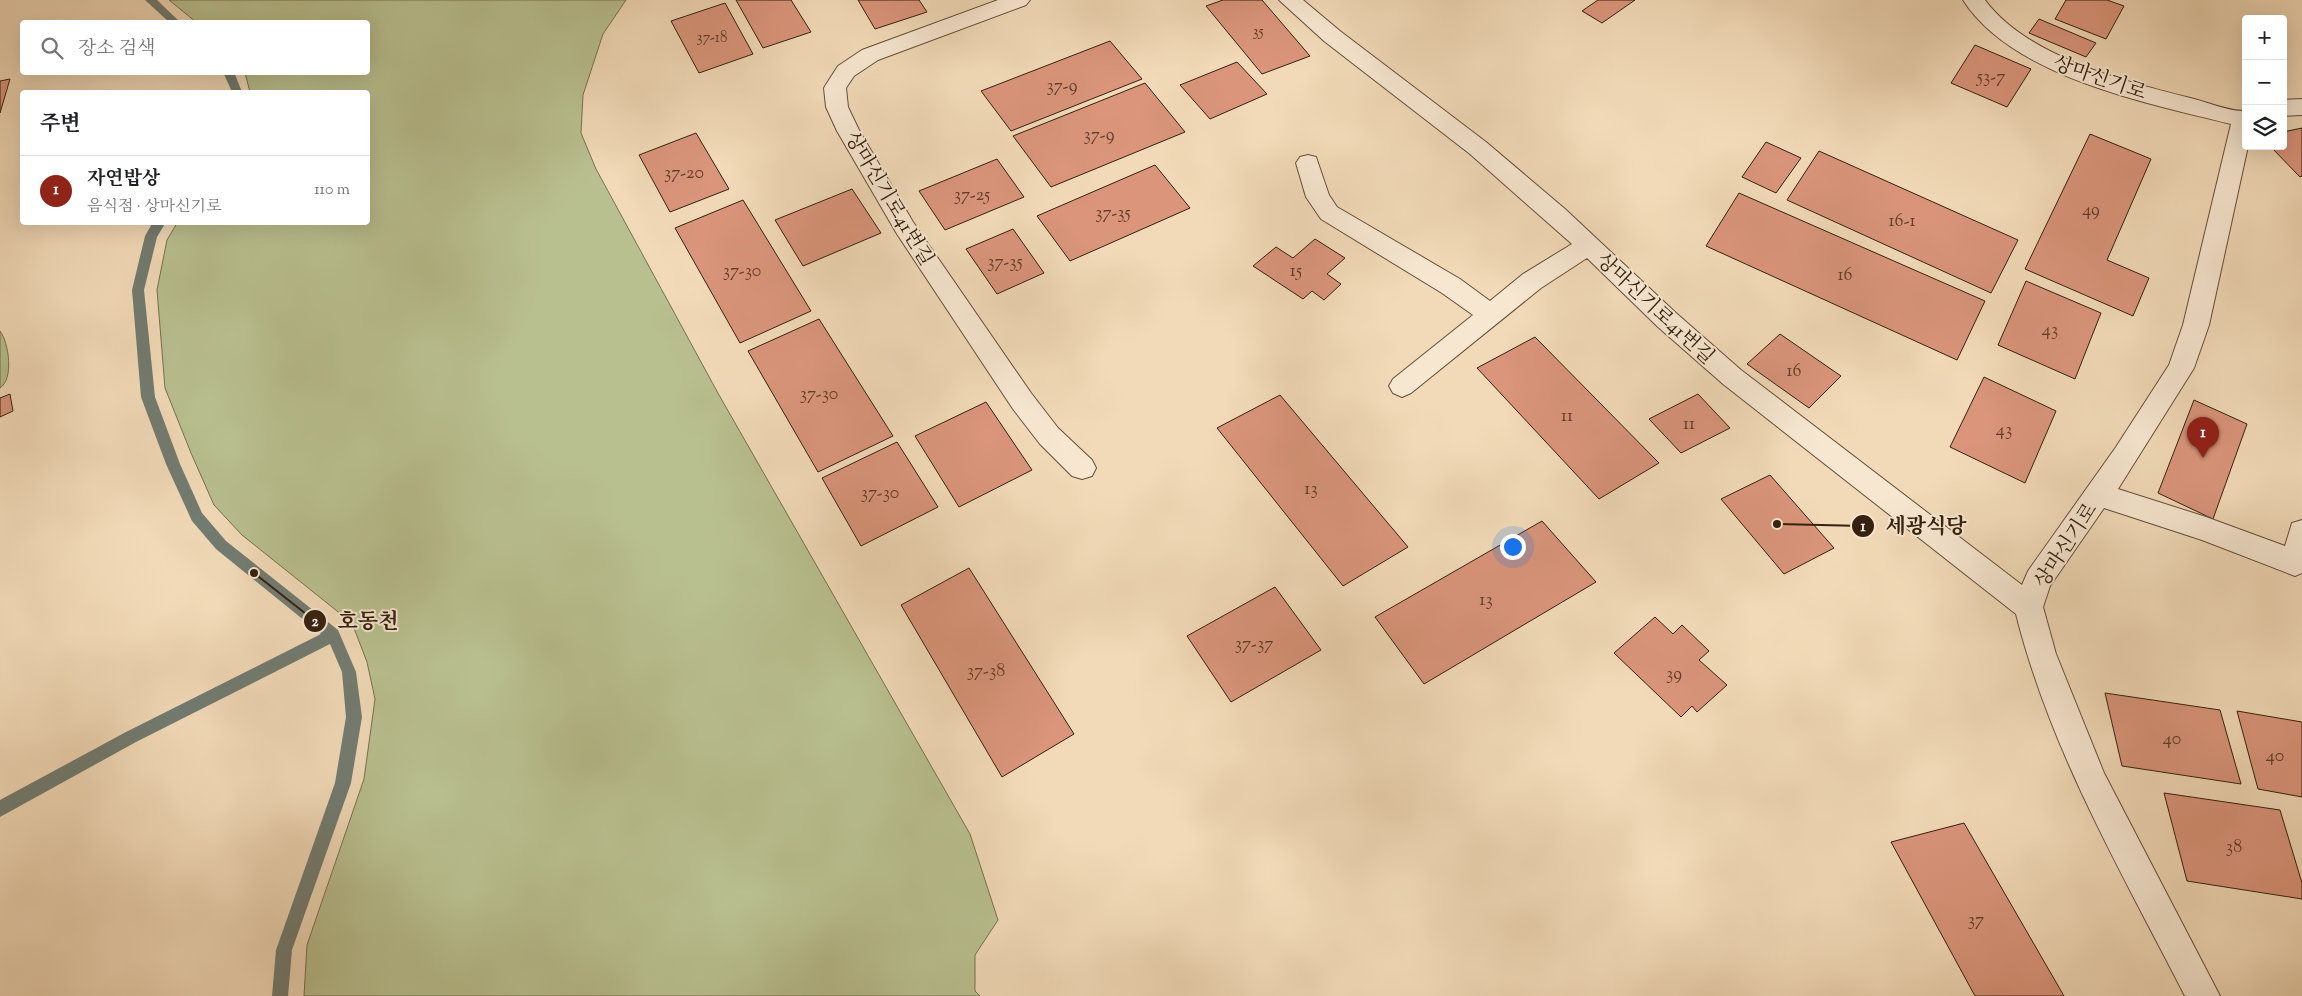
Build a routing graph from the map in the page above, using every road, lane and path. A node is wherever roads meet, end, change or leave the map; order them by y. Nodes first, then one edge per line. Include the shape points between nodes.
1 (1019, 0) edge
2 (1290, 0) edge
3 (1974, 0) edge
4 (2302, 107) edge
5 (2287, 108) edge
6 (2242, 118) edge
7 (2242, 125) edge
8 (1308, 163) dead end
9 (1588, 245) junction
10 (1490, 313) junction
11 (1402, 386) dead end
12 (1082, 468) dead end
13 (2097, 494) junction
14 (2302, 532) edge
15 (2298, 564) edge
16 (2029, 607) junction
17 (2203, 996) edge

1 - 12 street, 상마신기로41번길 via 870,55 846,71 835,88 837,107 911,236 1022,400 1049,436
2 - 9 street, 상마신기로41번길 via 1478,148
3 - 6 street, 상마신기로 via 1988,19 2040,55 2114,83
4 - 5 street
7 - 13 street, 상마신기로 via 2196,325 2181,368 2126,456
8 - 10 street via 1318,198 1329,213
9 - 10 street
9 - 16 street, 상마신기로41번길 via 1732,377
10 - 11 street
13 - 15 street via 2206,529
13 - 16 street, 상마신기로 via 2038,580
14 - 15 street
16 - 17 street, 상마신기로 via 2041,654 2092,782

